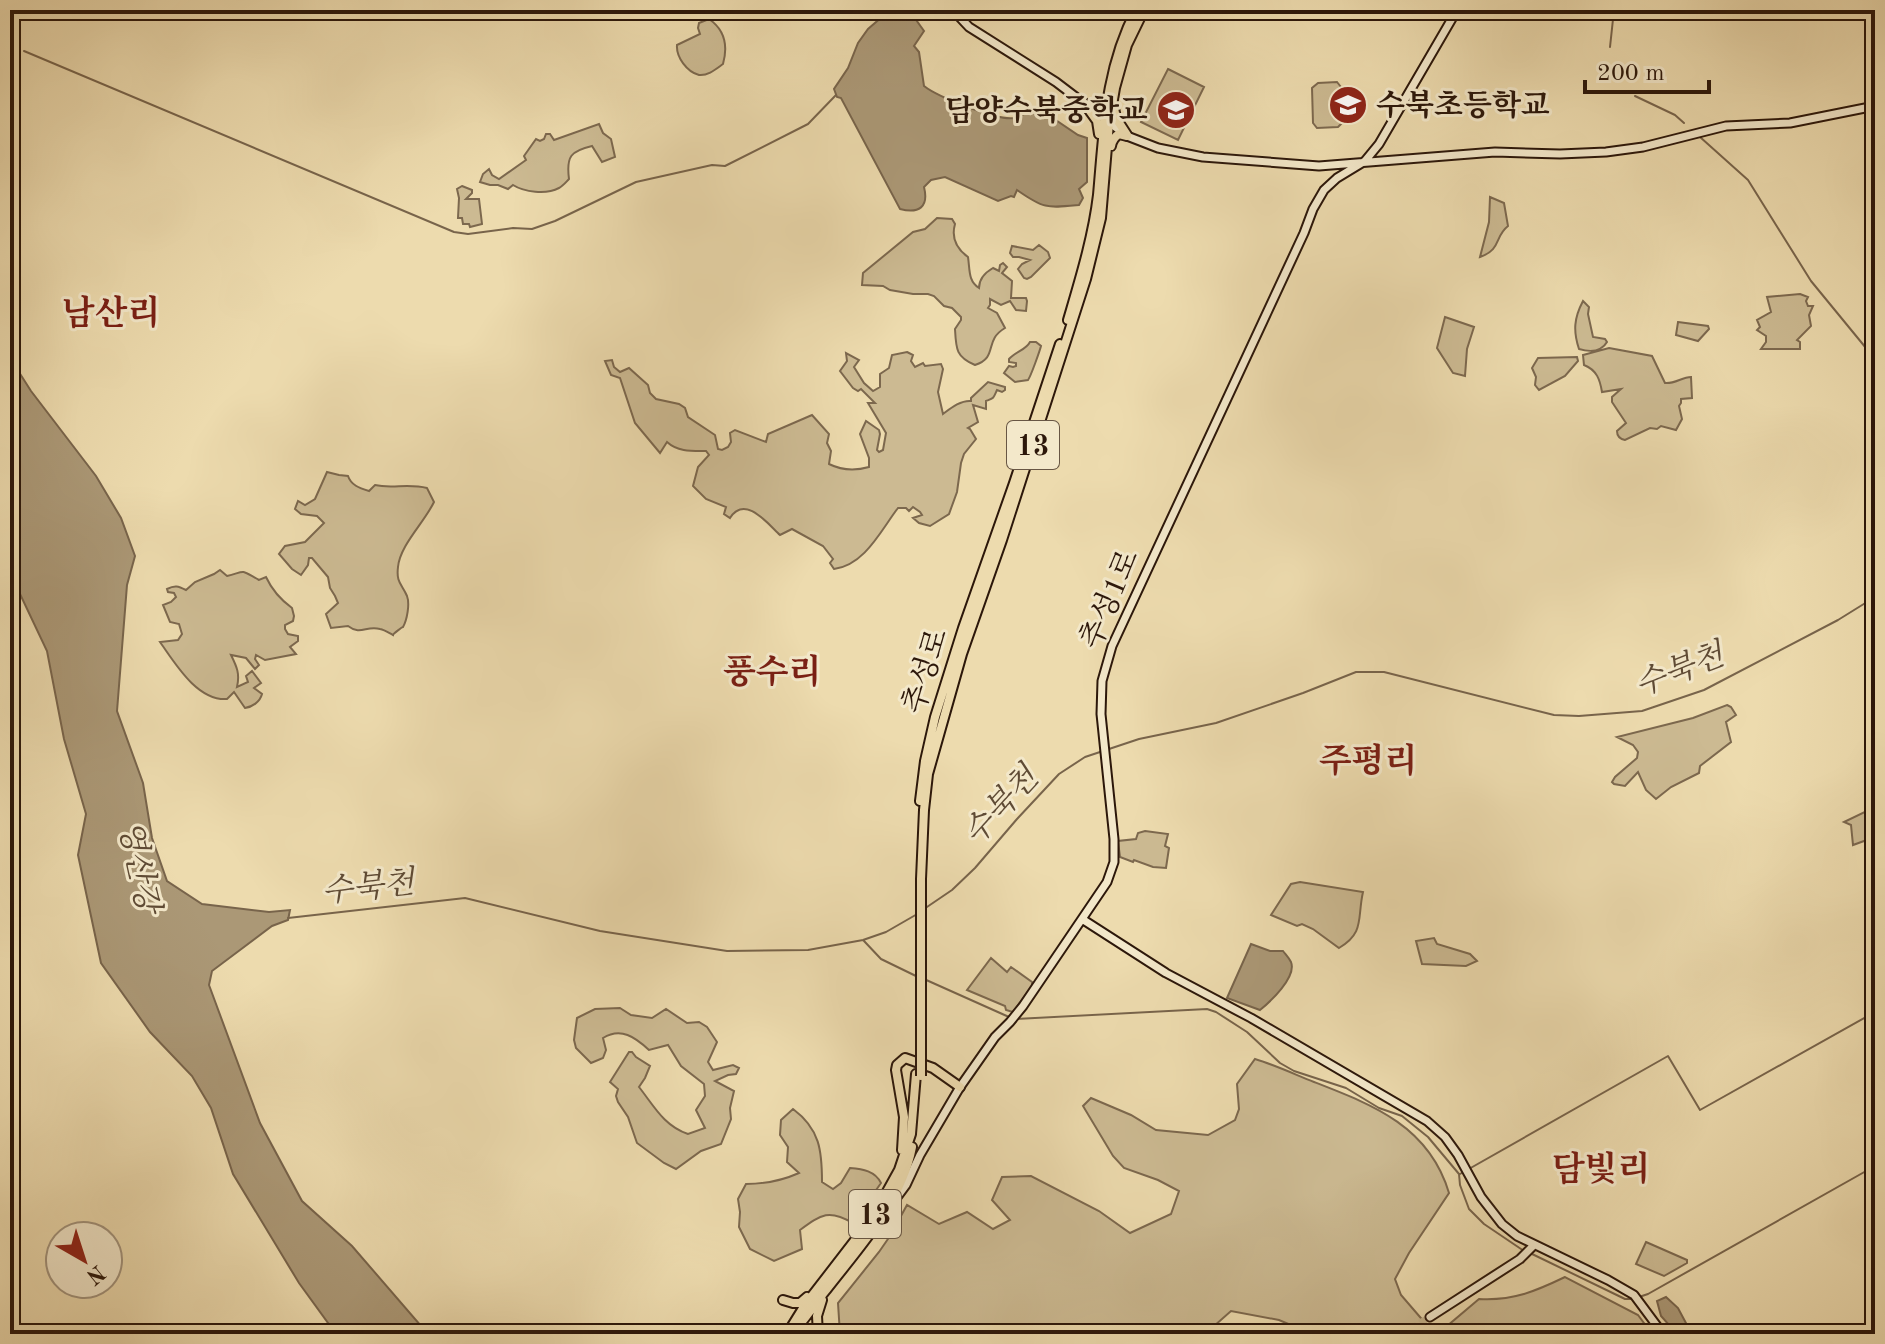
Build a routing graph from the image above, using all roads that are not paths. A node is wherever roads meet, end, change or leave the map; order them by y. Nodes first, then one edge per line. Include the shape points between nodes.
1 (953, 10) edge
2 (1136, 10) edge
3 (1144, 10) edge
4 (1457, 10) edge
5 (1118, 48) junction
6 (1113, 98) junction
7 (1084, 103) junction
8 (1875, 106) edge
9 (1106, 122) junction
10 (1127, 136) junction
11 (1365, 161) junction
12 (1326, 166) junction
13 (1329, 185) junction
14 (1097, 202) junction
15 (1101, 218) junction
16 (919, 879) junction
17 (1082, 919) junction
18 (918, 1075) junction
19 (960, 1087) junction
20 (899, 1170) junction
21 (881, 1219) junction
22 (1533, 1247) junction
23 (822, 1290) junction
24 (783, 1300) dead end
25 (1430, 1317) tunnel mouth
26 (790, 1319) dead end
27 (800, 1324) junction
28 (790, 1334) edge
29 (807, 1334) edge
30 (818, 1334) edge
31 (1663, 1334) edge

1 - 7 street via 969,27
2 - 5 main road, 추성로 / 13
3 - 6 main road, 추성로 / 13 via 1127,45
4 - 11 street, 추성1로
5 - 7 main road via 1103,100 1096,107
5 - 9 main road, 추성로 / 13
6 - 9 main road, 추성로 / 13
6 - 10 main road via 1116,118
7 - 9 street
7 - 14 main road via 1099,131
8 - 11 street via 1784,123 1726,126 1606,152 1495,152
9 - 10 street
9 - 14 main road, 추성로 / 13
9 - 15 main road, 추성로 / 13
10 - 12 street via 1203,157
10 - 15 main road via 1112,140
11 - 12 street
11 - 13 street, 추성1로
12 - 13 street
13 - 17 street, 추성1로 via 1313,209 1112,646 1102,681 1101,732 1114,862
14 - 16 main road, 추성로 / 13 via 1063,334 935,717 921,785
15 - 16 main road, 추성로 / 13 via 938,737 928,774
16 - 18 main road, 추성로 / 13, bridge
17 - 19 street, 추성1로
17 - 22 street via 1166,973 1427,1121 1445,1137 1502,1224
18 - 20 main road, 추성로 / 13 via 911,1134
18 - 21 main road, 추성로 / 13 via 920,1104 911,1154
19 - 20 main road via 923,1064 905,1058 897,1065 904,1117
19 - 21 street, 추성1로
20 - 23 main road, 추성로 / 13
21 - 23 main road, 추성로 / 13
22 - 25 street
22 - 31 street via 1608,1280 1637,1299
23 - 24 main road via 800,1303
23 - 27 main road, 추성로 / 13
23 - 28 main road, 추성로 / 13 via 805,1305
23 - 30 main road
26 - 28 main road
27 - 28 main road, 추성로 / 13
27 - 29 street

